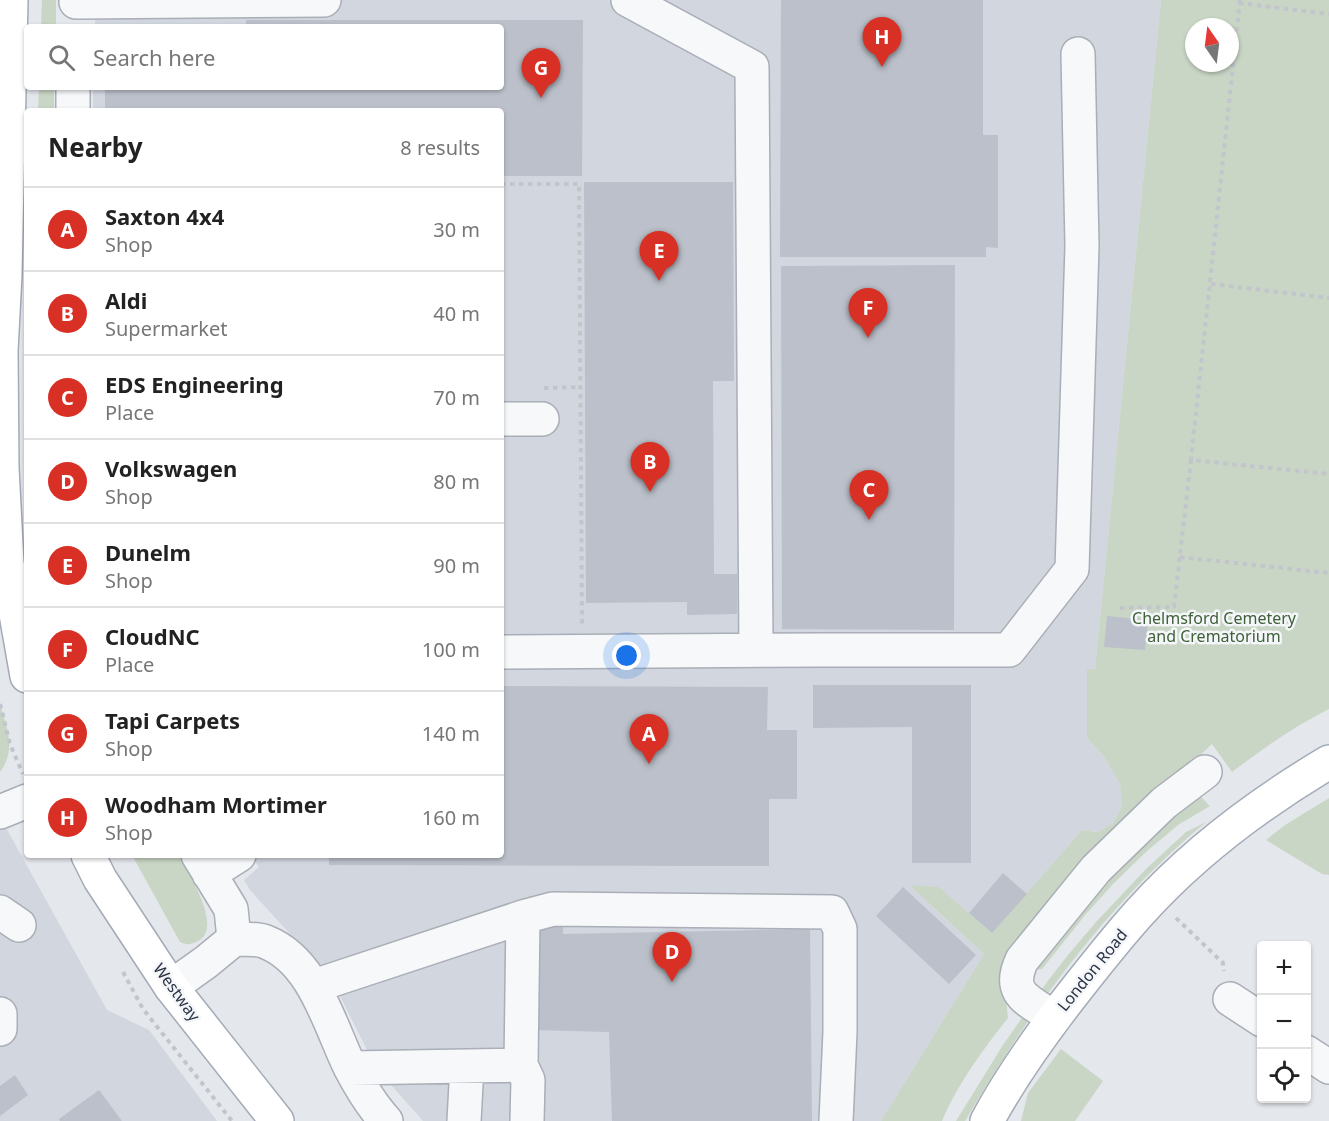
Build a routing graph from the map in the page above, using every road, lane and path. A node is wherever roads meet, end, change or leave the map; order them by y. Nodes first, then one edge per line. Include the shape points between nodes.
1 (11, 0) edge
2 (324, 0) edge
3 (628, 0) edge
4 (1240, 2) edge
5 (76, 10) edge
6 (1329, 14) edge
7 (1078, 54) dead end
8 (74, 90) edge
9 (73, 108) edge
10 (504, 184) edge
11 (1210, 284) junction
12 (1329, 298) edge
13 (504, 419) edge
14 (542, 419) dead end
15 (1191, 460) junction
16 (1329, 474) edge
17 (1180, 557) junction
18 (1329, 573) edge
19 (1120, 608) dead end
20 (756, 650) junction
21 (504, 652) edge
22 (582, 652) junction
23 (24, 659) edge
24 (0, 704) edge
25 (1329, 762) edge
26 (1205, 772) dead end
27 (24, 785) edge
28 (24, 789) edge
29 (0, 812) edge
30 (90, 858) edge
31 (228, 858) edge
32 (204, 865) edge
33 (1153, 899) junction
34 (523, 917) junction
35 (234, 939) junction
36 (314, 986) junction
37 (171, 987) junction
38 (1230, 999) joint
39 (0, 1014) edge
40 (1053, 1017) junction
41 (1257, 1017) edge
42 (0, 1029) edge
43 (1311, 1055) edge
44 (521, 1065) junction
45 (467, 1066) junction
46 (1329, 1067) edge
47 (351, 1068) junction
48 (277, 1121) edge
49 (386, 1121) edge
50 (464, 1121) edge
51 (527, 1121) edge
52 (836, 1121) edge
53 (987, 1121) edge

1 - 23 main road via 1,351 2,468 7,563
2 - 5 street
3 - 20 street via 752,67
4 - 6 path
4 - 11 path
7 - 20 street via 1082,246 1072,569 1009,651
8 - 9 street
10 - 22 path via 579,184
11 - 12 path
11 - 15 path
13 - 14 street
15 - 16 path
15 - 17 path
17 - 18 path
17 - 19 path via 1173,607
20 - 22 street
21 - 22 street
24 - 27 path
25 - 33 main road, London Road via 1219,837
26 - 40 street via 1164,803 1096,869 1022,960 1016,971 1017,987 1023,997
28 - 29 street
30 - 37 main road, Westway
31 - 32 street
32 - 35 street via 231,909
33 - 38 path via 1223,963
33 - 40 main road, London Road
34 - 36 street
34 - 44 street
34 - 52 street via 553,909 832,912 840,929
35 - 36 street via 265,941 289,955
35 - 37 street
36 - 47 street
37 - 48 main road, Westway
38 - 41 street
39 - 42 street
40 - 53 main road, London Road
43 - 46 street
44 - 45 street
44 - 51 street via 528,1080
45 - 47 street
45 - 50 street
47 - 49 street via 373,1107

